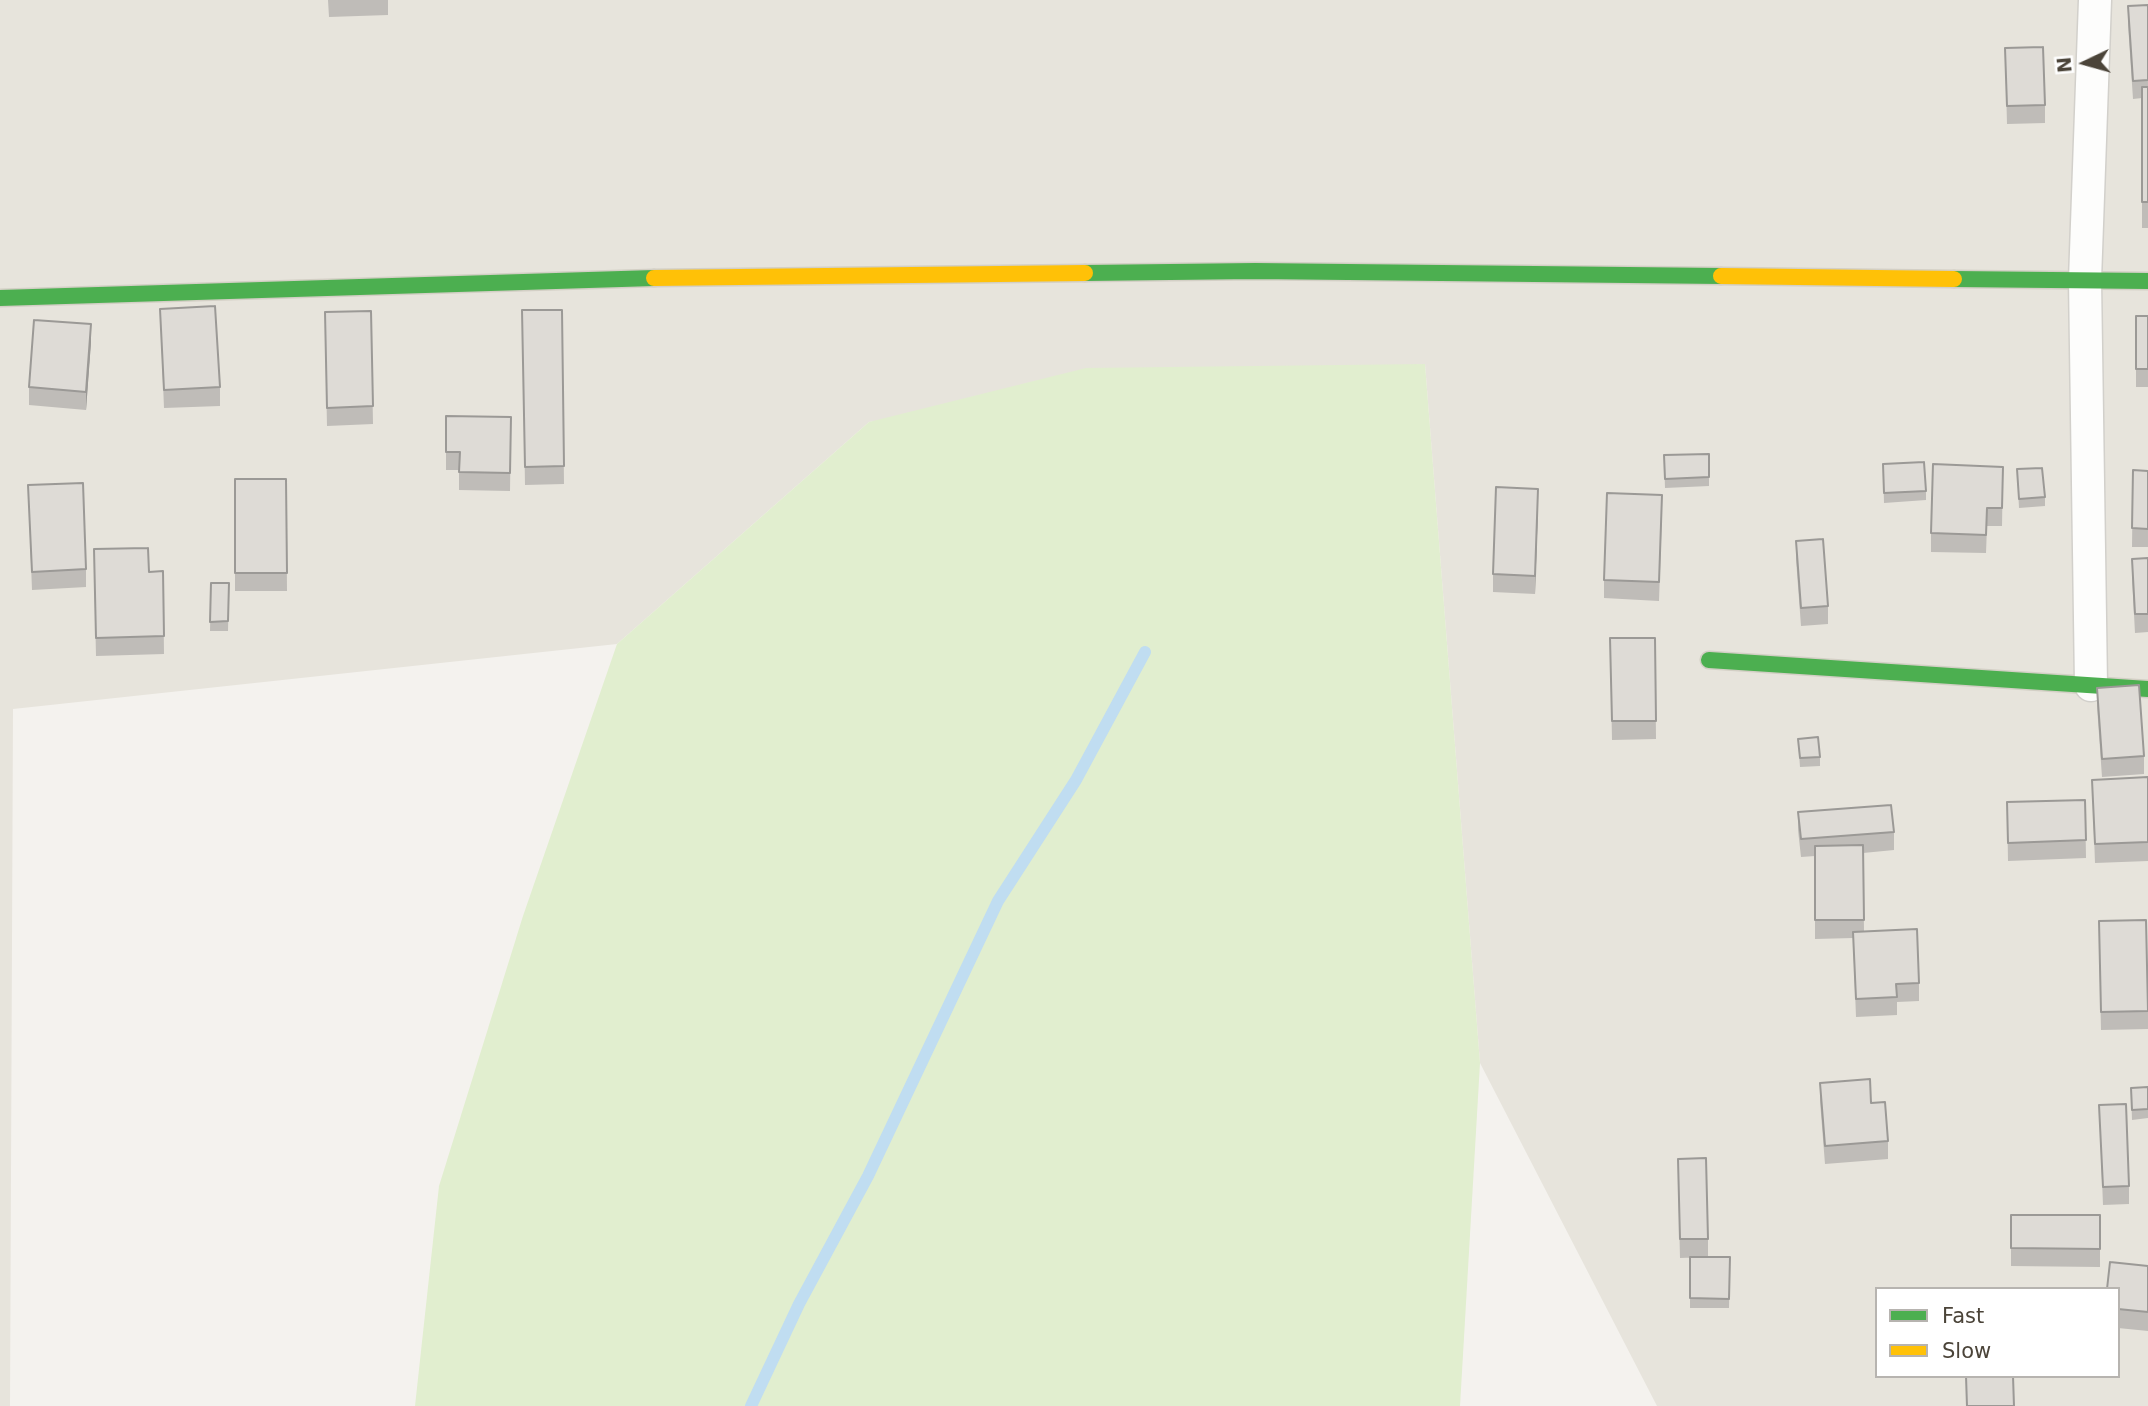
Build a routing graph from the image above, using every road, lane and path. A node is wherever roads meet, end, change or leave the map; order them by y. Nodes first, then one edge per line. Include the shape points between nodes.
1 (2095, 0) edge
2 (2085, 279) junction
3 (2148, 281) edge
4 (0, 298) edge
5 (1709, 660) dead end
6 (2091, 685) junction
7 (2148, 689) edge

1 - 2 street
2 - 3 street
2 - 4 street via 1255,271 607,279
2 - 6 street
5 - 6 street
6 - 7 street

